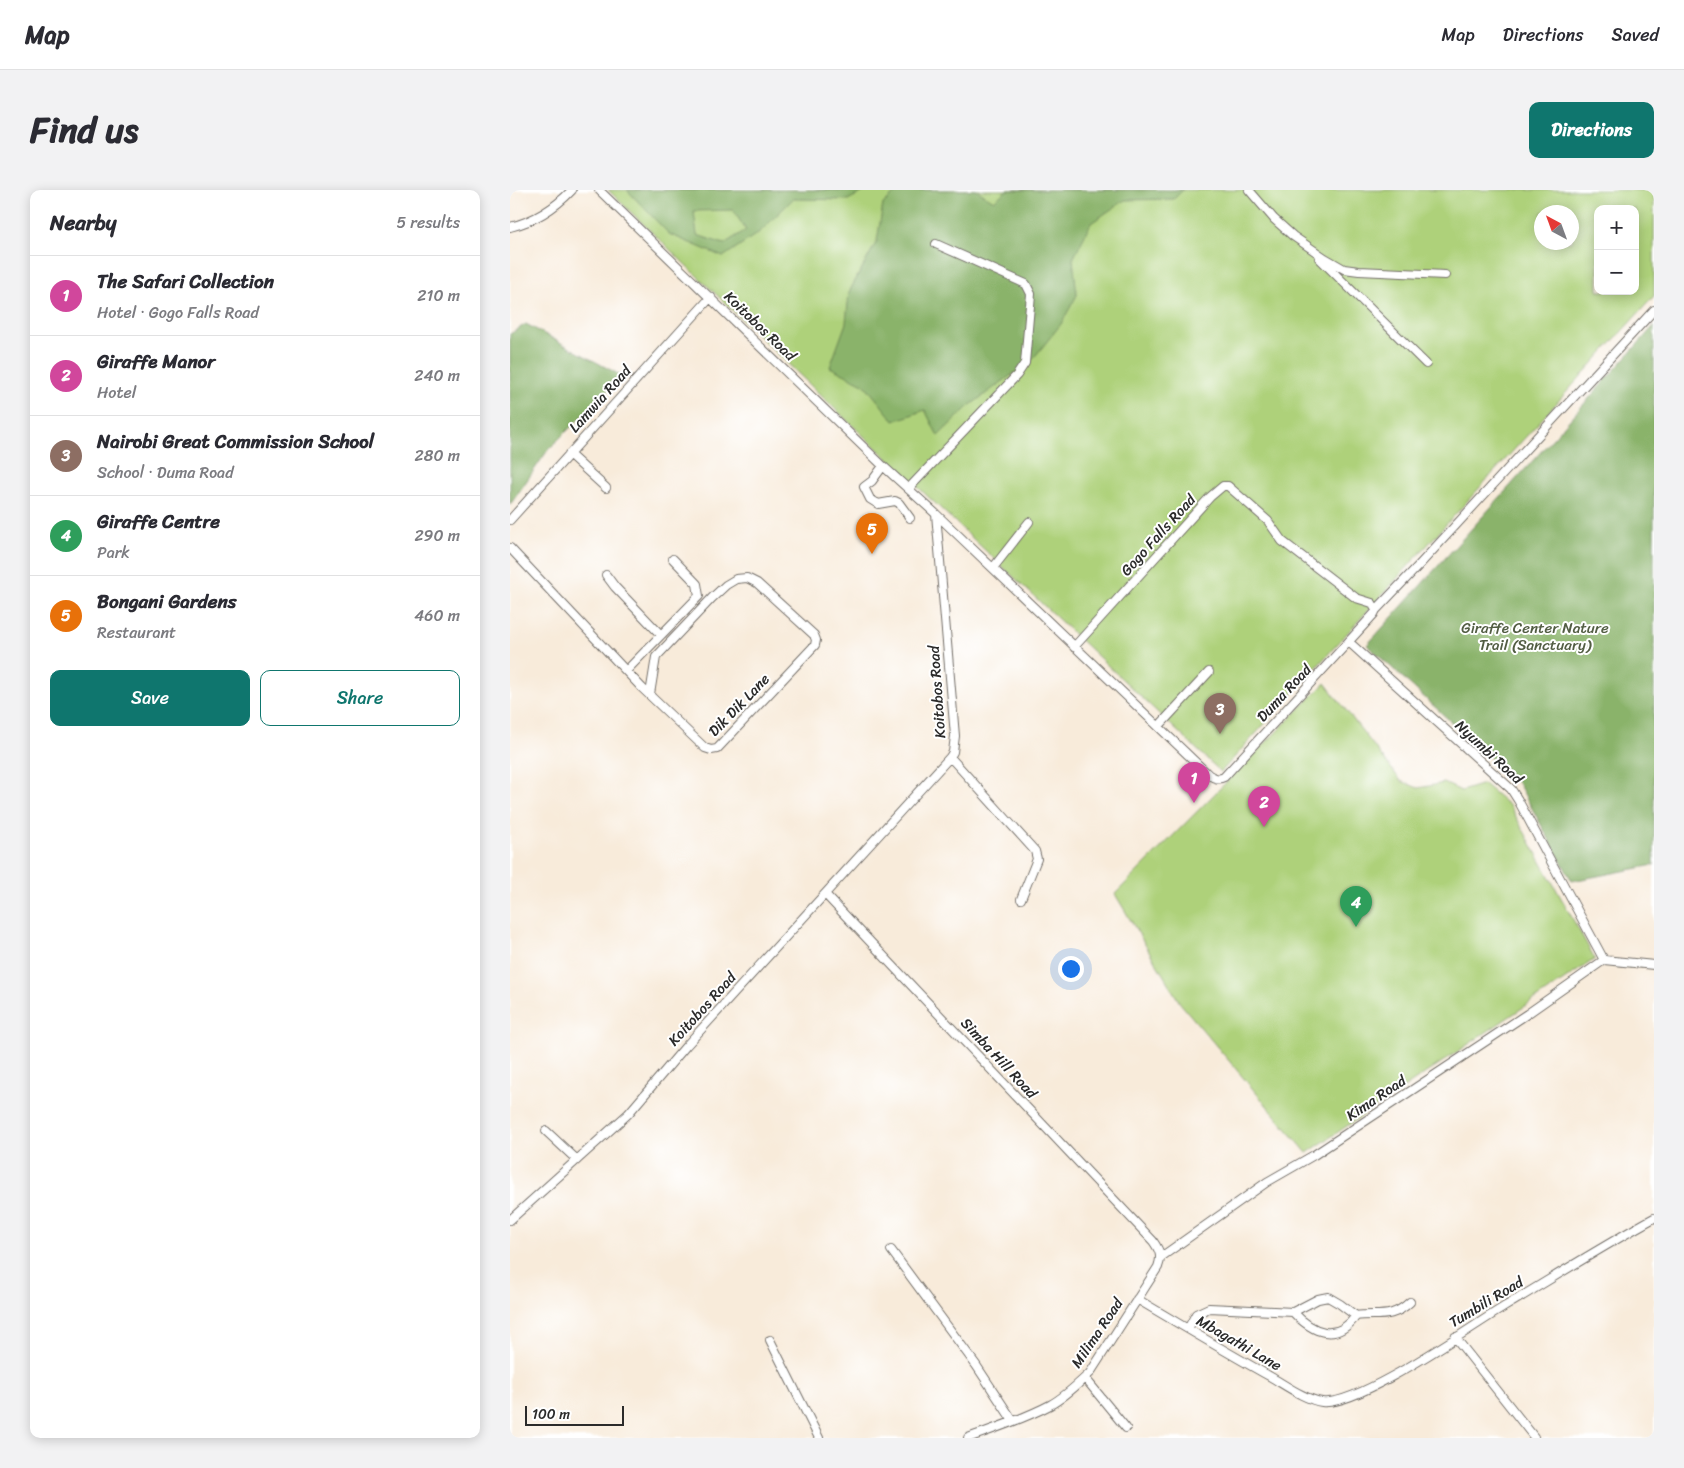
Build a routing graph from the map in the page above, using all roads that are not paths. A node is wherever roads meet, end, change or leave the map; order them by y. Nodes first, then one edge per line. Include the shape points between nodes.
1 (572, 190) edge
2 (599, 190) edge
3 (1249, 190) edge
4 (510, 227) edge
5 (936, 244) dead end
6 (1306, 245) junction
7 (1445, 275) dead end
8 (711, 297) junction
9 (1654, 310) edge
10 (1426, 364) dead end
11 (569, 454) junction
12 (883, 466) junction
13 (606, 488) dead end
14 (908, 488) junction
15 (936, 514) junction
16 (910, 518) dead end
17 (510, 520) edge
18 (1029, 522) dead end
19 (510, 548) edge
20 (673, 559) dead end
21 (993, 568) junction
22 (606, 575) dead end
23 (1376, 610) junction
24 (661, 634) junction
25 (1350, 643) junction
26 (1074, 646) junction
27 (626, 671) junction
28 (1209, 672) dead end
29 (650, 694) junction
30 (1159, 726) junction
31 (950, 757) junction
32 (825, 894) junction
33 (1021, 899) dead end
34 (1604, 960) junction
35 (1654, 965) edge
36 (546, 1131) dead end
37 (578, 1160) junction
38 (1654, 1218) edge
39 (510, 1220) edge
40 (891, 1250) dead end
41 (1161, 1257) junction
42 (1137, 1299) junction
43 (1410, 1302) dead end
44 (1293, 1312) junction
45 (1356, 1316) junction
46 (1188, 1329) junction
47 (1455, 1337) junction
48 (770, 1340) dead end
49 (1085, 1378) junction
50 (1330, 1403) joint
51 (1014, 1421) junction
52 (1126, 1428) dead end
53 (1534, 1437) edge
54 (819, 1438) edge
55 (968, 1438) edge

1 - 4 street via 547,212 527,223
2 - 8 street, Koitobos Road
3 - 6 street via 1274,218
5 - 14 street via 1026,284 1031,294 1025,363
6 - 7 street via 1344,269
6 - 10 street
8 - 11 street, Lamwia Road
8 - 12 street, Koitobos Road
9 - 23 street, Duma Road
11 - 13 street
11 - 17 street, Lamwia Road
12 - 14 street, Koitobos Road
12 - 16 street via 864,487 878,504 895,501
14 - 15 street, Koitobos Road
15 - 21 street
15 - 31 street, Koitobos Road via 955,736
18 - 21 street
19 - 27 street, Dik Dik Lane
20 - 24 street via 697,584 700,596
21 - 26 street
22 - 24 street
23 - 25 street, Duma Road
23 - 26 street, Gogo Falls Road via 1372,603 1356,598 1282,541 1268,521 1228,486 1223,486
24 - 27 street
25 - 30 street, Duma Road via 1221,779 1209,775
25 - 34 street, Nyumbi Road via 1511,789
26 - 30 street
27 - 29 street, Dik Dik Lane
28 - 30 street
29 - 29 street, Dik Dik Lane via 705,748 717,749 816,640 757,583 746,578 736,579 726,584 656,657
31 - 32 street, Koitobos Road
31 - 33 street via 1035,851 1037,859
32 - 37 street, Koitobos Road via 628,1114
32 - 41 street, Simba Hill Road via 1153,1241
34 - 35 street
34 - 41 street, Kima Road via 1314,1155 1267,1182
36 - 37 street
37 - 39 street, Koitobos Road
38 - 47 street, Tumbili Road
40 - 51 street
41 - 42 street, Milima Road via 1158,1268
42 - 46 street, Mbagathi Lane
42 - 49 street, Milima Road
43 - 45 street via 1393,1314
44 - 45 street via 1328,1297
44 - 45 street via 1323,1333 1344,1329
44 - 46 street via 1209,1308 1196,1314
46 - 50 street, Mbagathi Lane via 1300,1393 1319,1402
47 - 50 street, Tumbili Road via 1402,1371 1351,1397
47 - 53 street
48 - 54 street
49 - 51 street, Milima Road via 1051,1404
49 - 52 street
51 - 55 street, Milima Road

